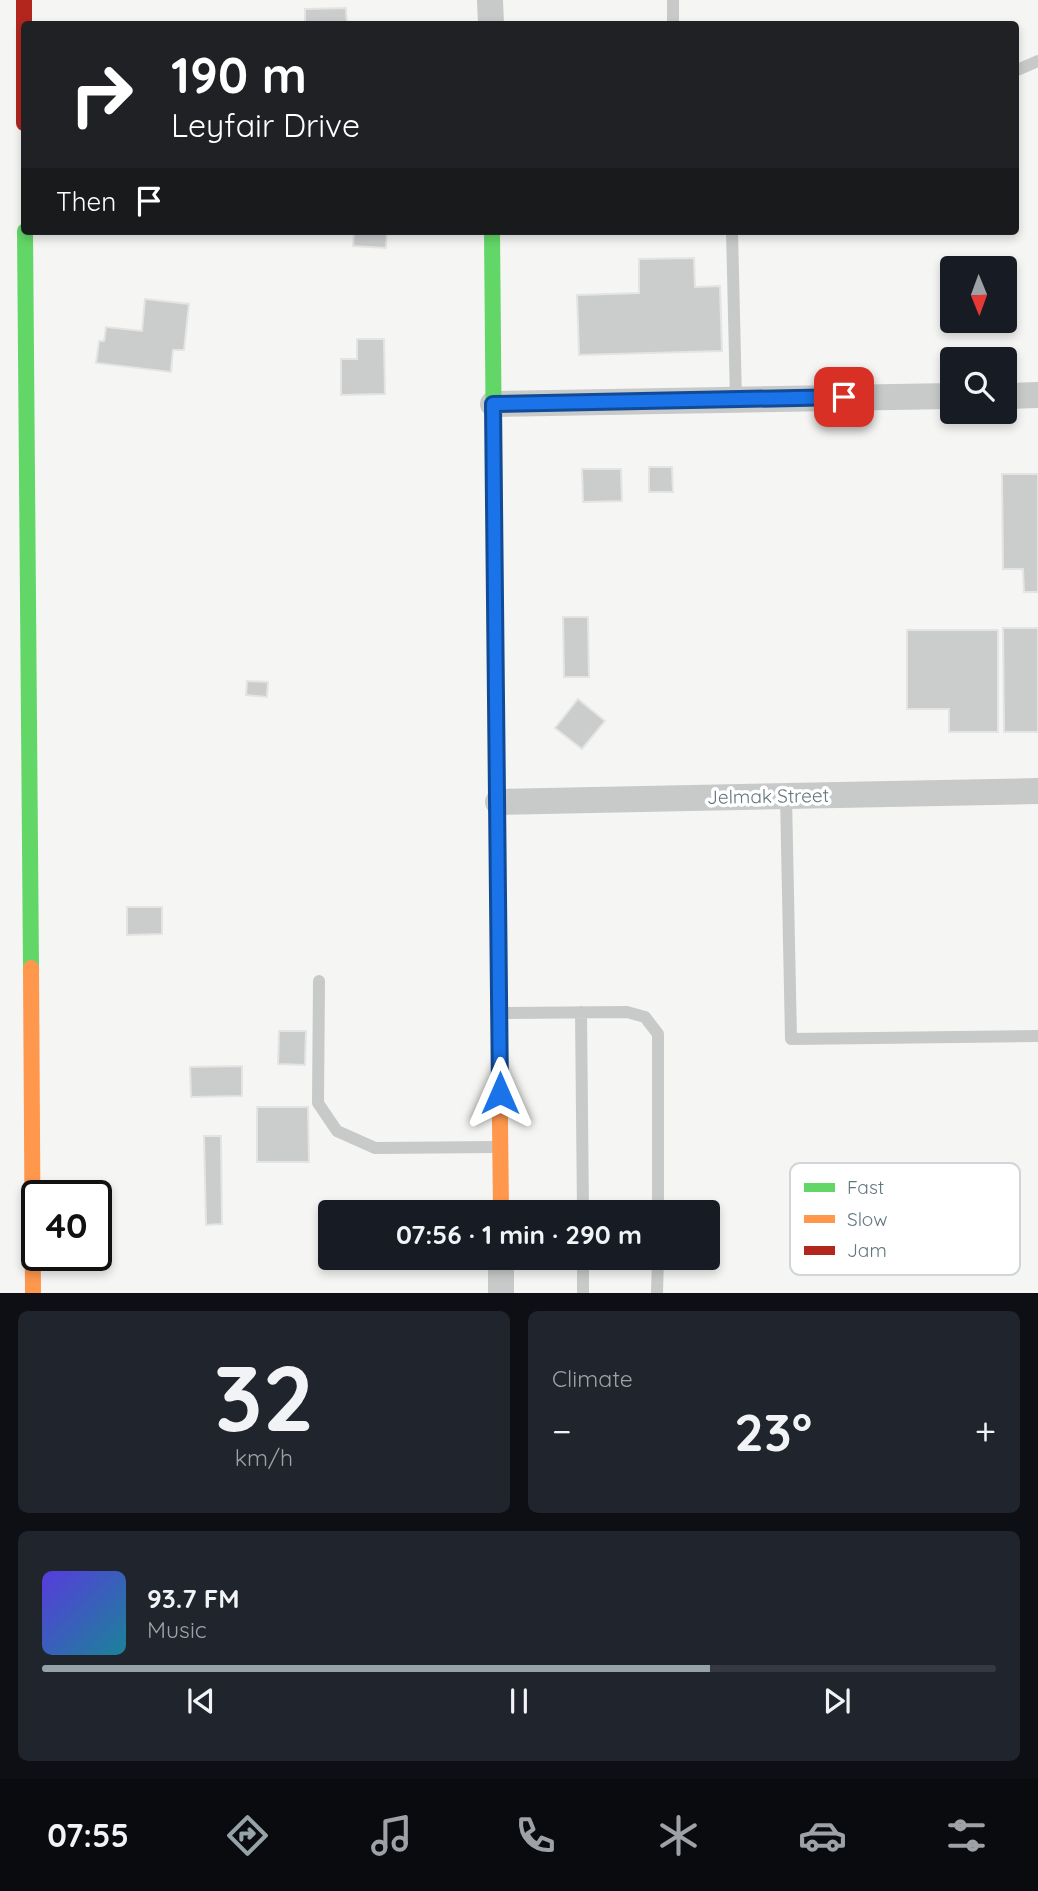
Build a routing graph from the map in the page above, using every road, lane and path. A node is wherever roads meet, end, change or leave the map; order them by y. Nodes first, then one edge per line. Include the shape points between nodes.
1 (24, 0) edge
2 (490, 0) edge
3 (673, 0) edge
4 (24, 21) edge
5 (491, 21) edge
6 (673, 21) edge
7 (1038, 61) edge
8 (1019, 69) edge
9 (25, 235) edge
10 (492, 235) edge
11 (732, 235) edge
12 (1038, 395) edge
13 (940, 396) edge
14 (1017, 396) edge
15 (736, 398) junction
16 (493, 404) junction
17 (1038, 791) edge
18 (786, 796) junction
19 (498, 802) junction
20 (319, 981) dead end
21 (580, 1012) junction
22 (499, 1013) junction
23 (1038, 1036) edge
24 (500, 1147) junction
25 (500, 1200) edge
26 (583, 1200) edge
27 (657, 1200) edge
28 (501, 1270) edge
29 (583, 1270) edge
30 (657, 1270) edge
31 (33, 1293) edge
32 (501, 1293) edge
33 (583, 1293) edge
34 (657, 1293) edge

1 - 4 main road
2 - 5 street
3 - 6 lane
7 - 8 lane
9 - 31 main road
10 - 16 main road
11 - 15 lane
12 - 14 street
13 - 15 street
15 - 16 street
16 - 19 main road
17 - 18 street, Jelmak Street
18 - 19 street, Jelmak Street
18 - 23 lane via 791,1039
19 - 22 main road
20 - 24 lane via 318,1103 337,1131 375,1148
21 - 22 lane
21 - 26 lane
21 - 27 lane via 627,1012 645,1017 657,1034
22 - 24 main road
24 - 25 main road
28 - 32 street
29 - 33 lane
30 - 34 lane

